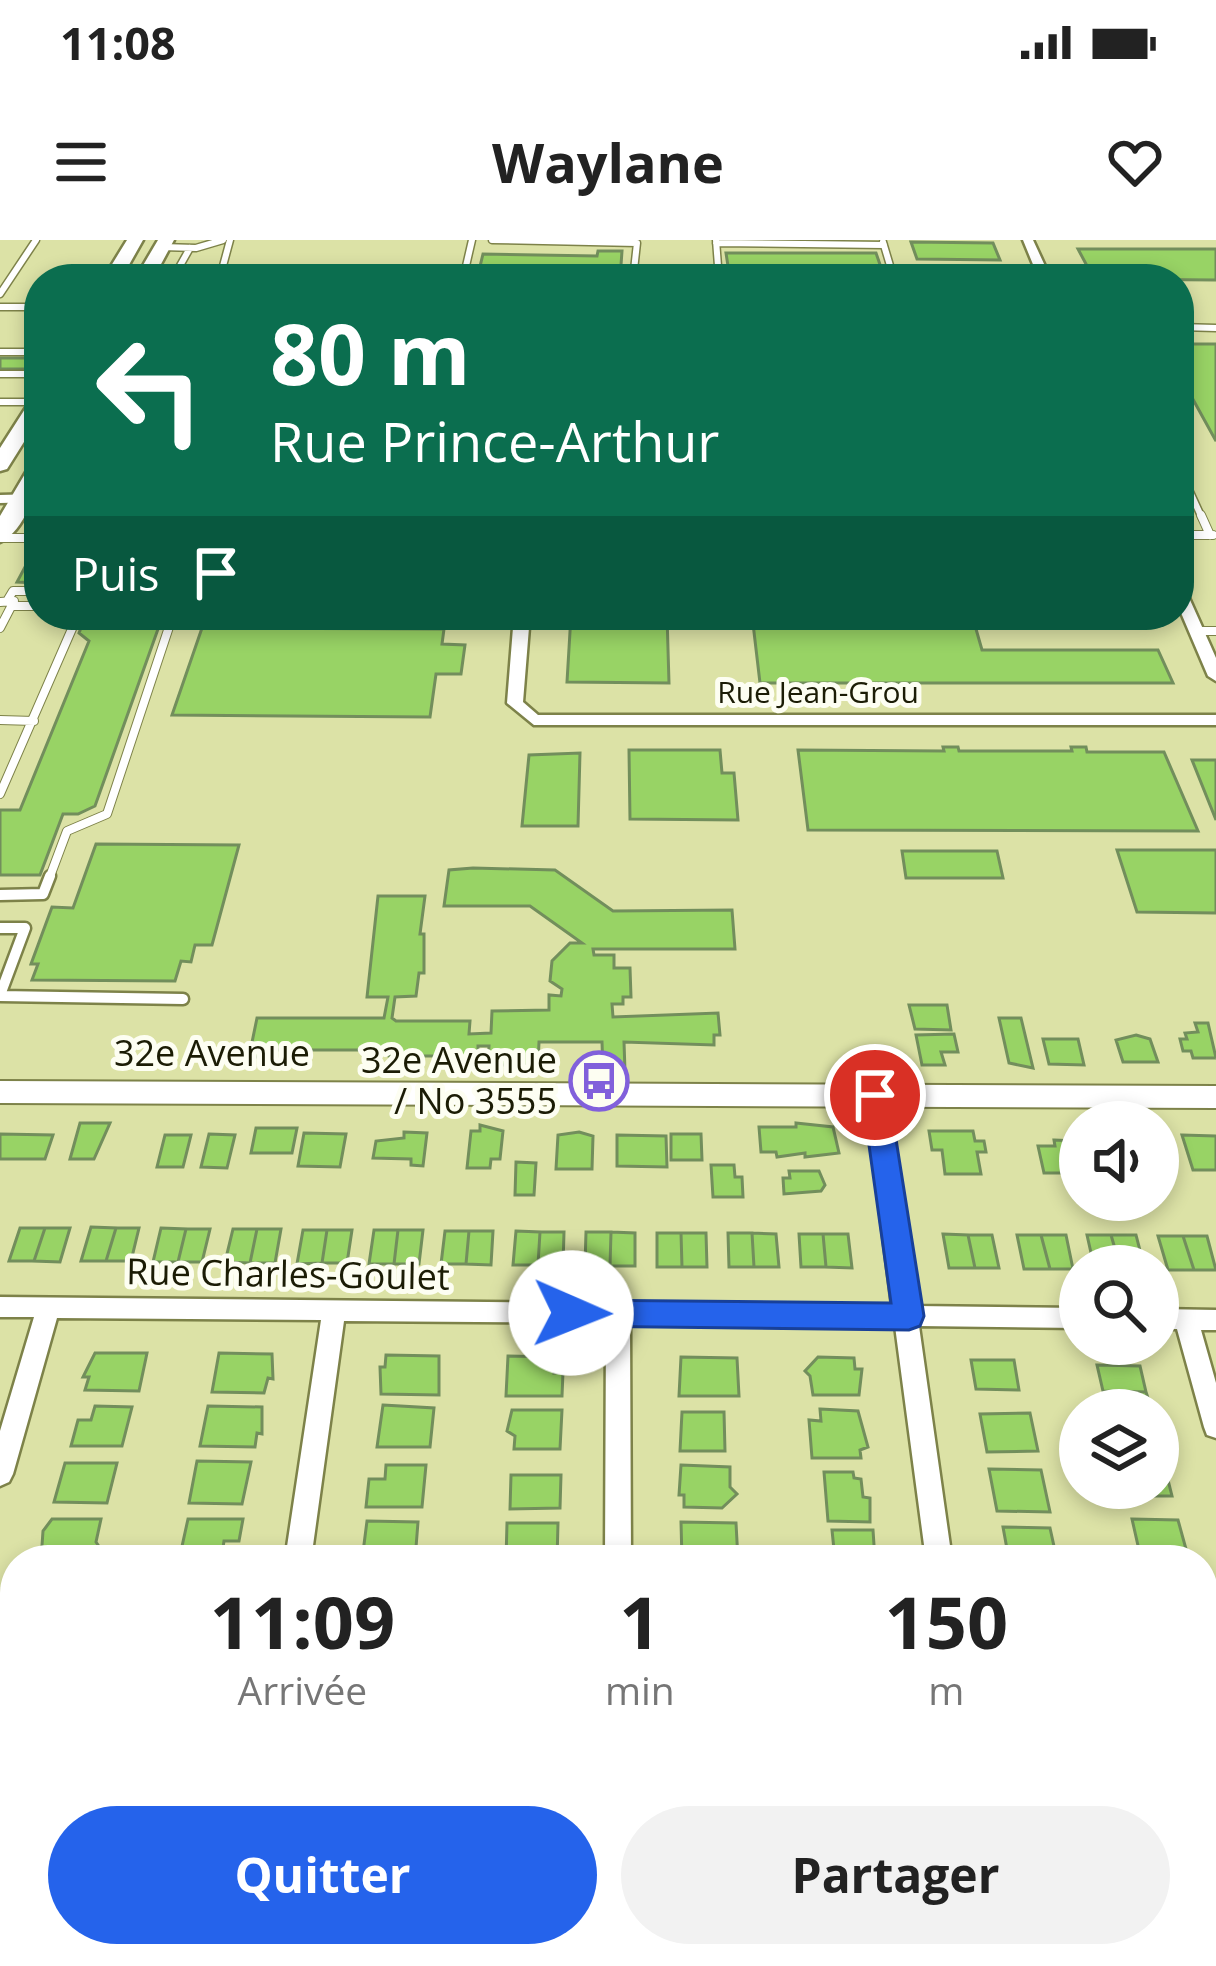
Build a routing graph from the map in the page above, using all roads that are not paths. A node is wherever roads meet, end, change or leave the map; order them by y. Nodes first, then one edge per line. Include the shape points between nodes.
1 (35, 240) edge
2 (226, 240) edge
3 (492, 240) edge
4 (588, 241) edge
5 (716, 242) edge
6 (884, 243) edge
7 (164, 244) edge
8 (190, 248) junction
9 (181, 264) edge
10 (635, 264) edge
11 (0, 265) edge
12 (19, 265) junction
13 (0, 294) edge
14 (24, 426) edge
15 (0, 465) edge
16 (20, 498) edge
17 (1194, 498) edge
18 (0, 536) edge
19 (1213, 536) edge
20 (6, 603) edge
21 (1194, 626) edge
22 (0, 628) edge
23 (72, 630) edge
24 (168, 630) edge
25 (521, 630) edge
26 (1196, 631) junction
27 (1216, 631) edge
28 (1216, 676) edge
29 (0, 720) edge
30 (1216, 720) edge
31 (34, 721) junction
32 (0, 794) edge
33 (0, 895) edge
34 (0, 928) edge
35 (0, 995) edge
36 (183, 999) dead end
37 (0, 1091) edge
38 (875, 1095) junction
39 (1216, 1097) edge
40 (0, 1307) edge
41 (48, 1307) junction
42 (334, 1311) junction
43 (618, 1314) junction
44 (909, 1316) junction
45 (1059, 1318) edge
46 (1179, 1319) edge
47 (1186, 1319) junction
48 (1216, 1320) edge
49 (1216, 1427) edge
50 (0, 1474) edge
51 (300, 1545) edge
52 (618, 1545) edge
53 (937, 1545) edge

1 - 12 lane
2 - 8 lane
3 - 4 lane
4 - 10 lane via 637,243
5 - 6 lane
7 - 8 lane
8 - 9 lane
11 - 12 lane
12 - 13 lane
14 - 15 main road
16 - 18 main road
17 - 19 lane
20 - 22 lane
21 - 26 street
23 - 31 lane
24 - 33 lane via 107,814 67,831 43,894
25 - 30 street, Rue Jean-Grou via 515,703 534,720
26 - 27 lane
26 - 28 street
29 - 31 lane
31 - 32 lane
34 - 35 lane via 26,928
35 - 36 lane
37 - 38 street, 32e Avenue
38 - 39 street, 32e Avenue
38 - 44 street
40 - 41 street, Rue Charles-Goulet
41 - 42 street, Rue Charles-Goulet
41 - 50 street
42 - 43 street, Rue Charles-Goulet
42 - 51 street
43 - 44 street, Rue Charles-Goulet
43 - 52 street
44 - 45 street, Rue Charles-Goulet
44 - 53 street
46 - 47 street
47 - 48 street
47 - 49 street

